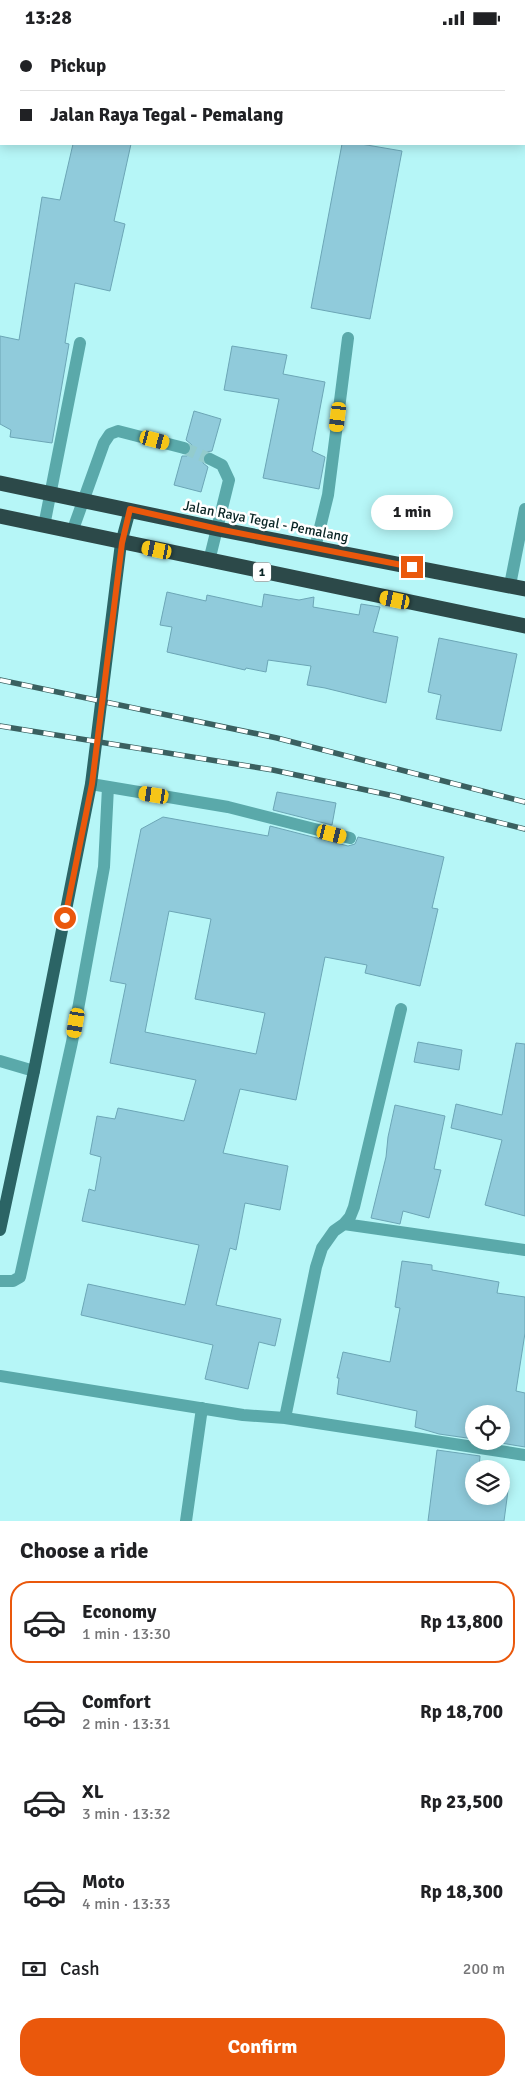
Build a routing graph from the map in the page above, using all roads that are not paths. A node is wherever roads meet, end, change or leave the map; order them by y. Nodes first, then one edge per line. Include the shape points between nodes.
1 (348, 338) dead end
2 (80, 343) dead end
3 (184, 448) tunnel mouth
4 (210, 459) tunnel mouth
5 (0, 483) edge
6 (51, 494) junction
7 (83, 500) junction
8 (130, 509) junction
9 (525, 509) edge
10 (0, 517) edge
11 (44, 526) junction
12 (218, 529) junction
13 (72, 532) junction
14 (122, 543) junction
15 (315, 548) junction
16 (209, 561) junction
17 (510, 585) junction
18 (525, 589) edge
19 (525, 626) edge
20 (92, 784) junction
21 (108, 787) junction
22 (350, 838) dead end
23 (401, 1009) dead end
24 (0, 1061) edge
25 (34, 1071) junction
26 (344, 1224) junction
27 (0, 1230) edge
28 (525, 1250) edge
29 (0, 1281) edge
30 (0, 1376) edge
31 (202, 1409) junction
32 (285, 1418) junction
33 (525, 1455) edge
34 (186, 1521) edge

1 - 15 street via 328,495
2 - 6 street
3 - 7 street via 118,431 110,434
4 - 12 street via 222,465 229,480
5 - 6 highway, Jalan Raya Tegal - Pemalang
6 - 7 highway, Jalan Raya Tegal - Pemalang
6 - 11 street
7 - 8 highway, Jalan Raya Tegal - Pemalang
7 - 13 street
8 - 12 highway, Jalan Raya Tegal - Pemalang
8 - 14 main road
9 - 17 street
10 - 11 highway, 1
11 - 13 highway, 1
12 - 15 highway, Jalan Raya Tegal - Pemalang
12 - 16 street
13 - 14 highway, 1
14 - 16 highway, 1
14 - 20 main road
15 - 17 highway, Jalan Raya Tegal - Pemalang
16 - 19 highway, 1
17 - 18 highway, Jalan Raya Tegal - Pemalang
20 - 21 street
20 - 25 main road
21 - 22 street via 228,807
21 - 29 street via 104,867 72,1042 20,1277 13,1281
23 - 26 street via 354,1207
24 - 25 street
25 - 27 main road
26 - 28 street
26 - 32 street via 334,1231 322,1248
30 - 31 street
31 - 32 street
31 - 34 street
32 - 33 street

